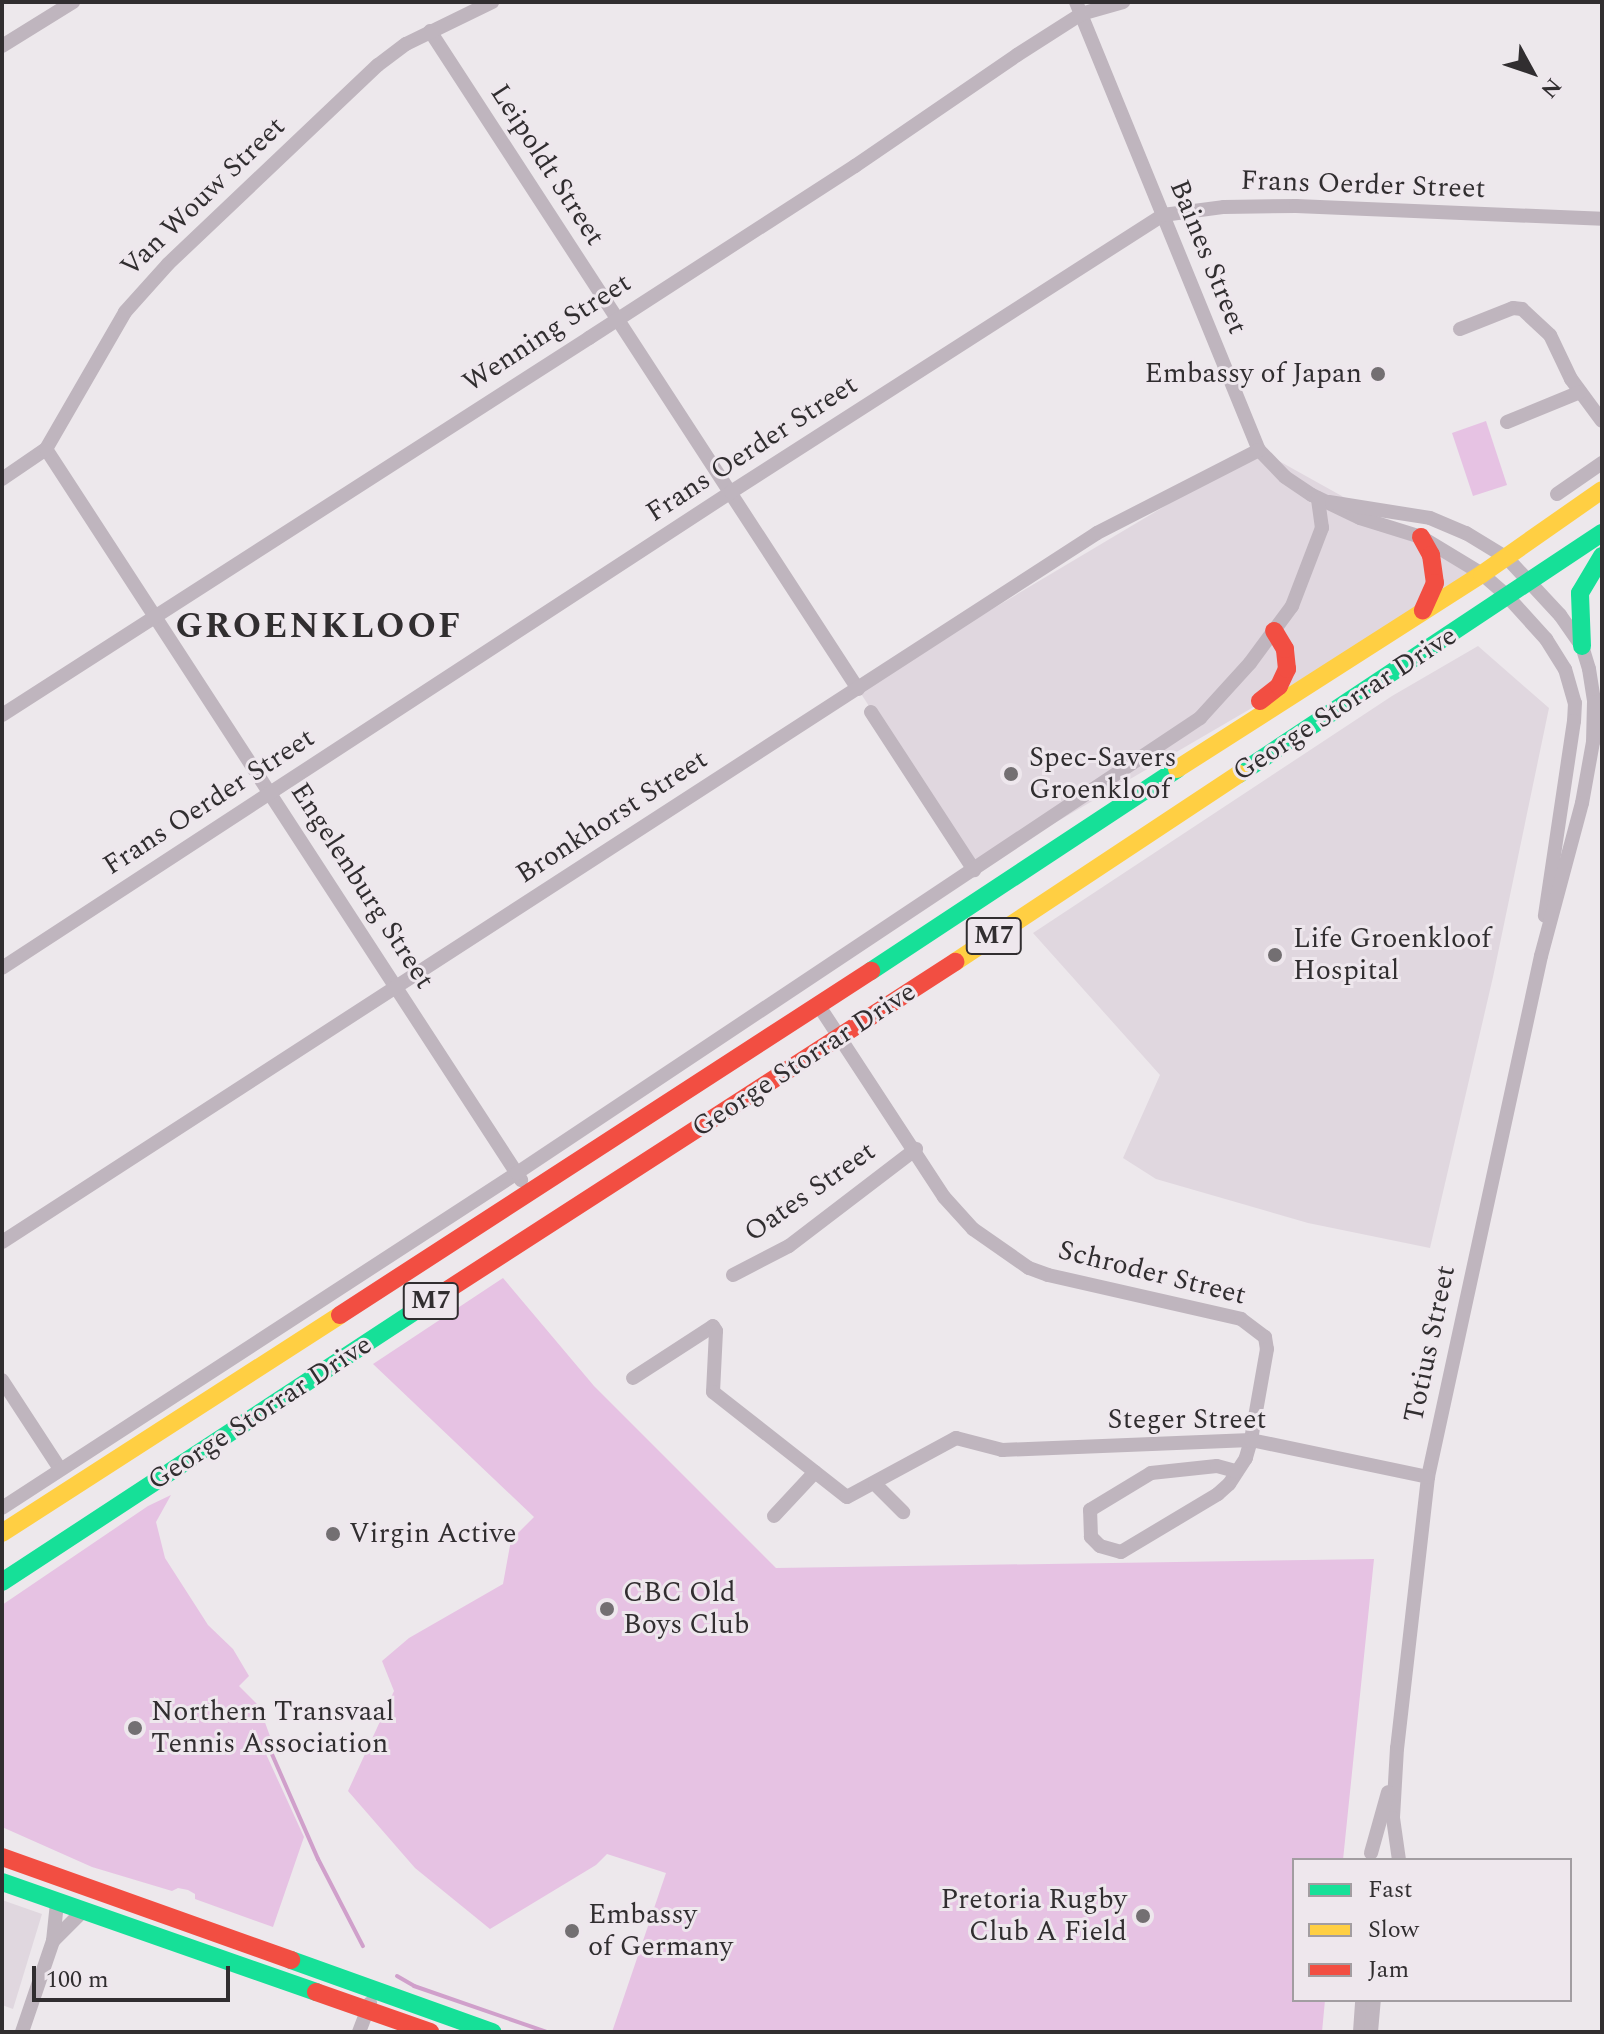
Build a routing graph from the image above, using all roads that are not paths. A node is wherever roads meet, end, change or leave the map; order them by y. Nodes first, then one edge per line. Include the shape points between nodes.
1 (73, 2) edge
2 (492, 2) edge
3 (1123, 2) edge
4 (1079, 8) edge
5 (430, 31) junction
6 (2, 46) edge
7 (1163, 215) junction
8 (1602, 219) edge
9 (617, 320) junction
10 (1460, 329) dead end
11 (1590, 400) edge
12 (1602, 421) edge
13 (1507, 422) dead end
14 (46, 449) junction
15 (1259, 450) junction
16 (1602, 463) edge
17 (2, 479) edge
18 (1602, 490) edge
19 (731, 492) junction
20 (1557, 494) dead end
21 (1323, 500) junction
22 (1602, 533) edge
23 (1421, 537) junction
24 (1602, 556) edge
25 (1507, 558) junction
26 (1482, 574) junction
27 (1530, 582) junction
28 (1508, 597) junction
29 (1423, 610) junction
30 (155, 615) junction
31 (1274, 631) junction
32 (1582, 646) junction
33 (858, 689) junction
34 (1598, 701) edge
35 (871, 712) dead end
36 (2, 715) edge
37 (1574, 721) junction
38 (1597, 741) edge
39 (1202, 752) junction
40 (1570, 755) junction
41 (270, 793) junction
42 (974, 870) junction
43 (1541, 956) junction
44 (2, 968) edge
45 (396, 987) junction
46 (819, 1006) junction
47 (841, 1038) junction
48 (675, 1144) junction
49 (916, 1149) junction
50 (517, 1173) junction
51 (528, 1192) junction
52 (528, 1237) junction
53 (2, 1242) edge
54 (733, 1275) dead end
55 (360, 1301) junction
56 (315, 1329) junction
57 (361, 1347) junction
58 (633, 1378) dead end
59 (2, 1380) edge
60 (1251, 1440) junction
61 (60, 1469) junction
62 (1236, 1471) junction
63 (815, 1472) junction
64 (1428, 1477) junction
65 (875, 1484) junction
66 (2, 1508) edge
67 (903, 1512) dead end
68 (774, 1516) dead end
69 (2, 1533) edge
70 (2, 1582) edge
71 (1397, 1748) junction
72 (2, 1857) edge
73 (1369, 1857) edge
74 (1398, 1858) edge
75 (2, 1882) edge
76 (57, 1903) junction
77 (83, 1911) junction
78 (203, 1928) junction
79 (53, 1941) junction
80 (242, 1966) junction
81 (374, 1991) junction
82 (1362, 2002) edge
83 (1374, 2002) edge
84 (367, 2010) junction
85 (22, 2032) edge
86 (359, 2032) edge
87 (430, 2032) edge
88 (492, 2032) edge
89 (1360, 2032) edge
90 (1371, 2032) edge

1 - 6 street
2 - 5 street, Van Wouw Street
3 - 4 street, Wenning Street
4 - 7 street, Baines Street
4 - 9 street, Wenning Street
5 - 9 street, Leipoldt Street
5 - 14 street, Van Wouw Street via 378,65 142,291
7 - 8 street, Frans Oerder Street via 1280,206
7 - 15 street, Baines Street
7 - 19 street, Frans Oerder Street
9 - 19 street, Leipoldt Street
9 - 30 street, Wenning Street
10 - 11 street via 1522,309 1550,335
11 - 12 street
11 - 13 street
14 - 17 street, Van Wouw Street
14 - 30 street, Engelenburg Street
15 - 21 street, Baines Street via 1285,477
15 - 33 street, Bronkhorst Street via 1097,533
16 - 20 street
18 - 25 main road, George Storrar Drive / M7
19 - 33 street, Leipoldt Street
19 - 41 street, Frans Oerder Street
21 - 23 street, Baines Street
21 - 25 street, Baines Street via 1430,518
21 - 31 street via 1321,531 1298,594
22 - 27 main road, George Storrar Drive / M7
23 - 26 street, Baines Street
23 - 29 main road via 1431,555 1435,583
24 - 32 main road via 1580,593
25 - 26 main road, George Storrar Drive / M7
25 - 27 street, Baines Street
26 - 28 street, Baines Street
26 - 29 main road, George Storrar Drive / M7
27 - 28 main road, George Storrar Drive / M7
27 - 32 street, Totius Street
28 - 37 street, Totius Street via 1565,669
28 - 47 main road, George Storrar Drive / M7
29 - 39 main road, George Storrar Drive / M7
30 - 36 street, Wenning Street
30 - 41 street, Engelenburg Street
31 - 39 main road via 1288,660 1284,679 1219,730
31 - 42 street via 1200,718
32 - 34 street, Totius Street
33 - 45 street, Bronkhorst Street
34 - 38 street, Totius Street
35 - 42 street
37 - 38 street
37 - 40 street, Totius Street
38 - 40 street
38 - 43 street, Totius Street
39 - 46 main road, George Storrar Drive / M7
40 - 43 street, Totius Street
41 - 44 street, Frans Oerder Street
41 - 45 street, Engelenburg Street
42 - 50 street
43 - 64 street, Totius Street
45 - 50 street, Engelenburg Street
45 - 53 street, Bronkhorst Street
46 - 47 street, Schroder Street
46 - 51 main road, George Storrar Drive / M7
47 - 48 main road, George Storrar Drive / M7
47 - 49 street, Schroder Street
48 - 51 main road via 645,1150 563,1203
48 - 52 main road, George Storrar Drive / M7
49 - 54 street, Oates Street via 789,1246
49 - 60 street, Schroder Street via 962,1219 1029,1268 1241,1319 1258,1329 1267,1349
50 - 51 street, Engelenburg Street
50 - 61 street
51 - 52 main road via 535,1216
51 - 55 main road, George Storrar Drive / M7
52 - 57 main road, George Storrar Drive / M7
55 - 56 main road, George Storrar Drive / M7
55 - 57 main road via 353,1322
56 - 57 main road via 339,1333
56 - 69 main road, George Storrar Drive / M7
57 - 70 main road, George Storrar Drive / M7
58 - 63 street via 713,1326 713,1392
59 - 61 street
60 - 62 street, Schroder Street
60 - 64 street, Steger Street
60 - 65 street, Steger Street via 993,1449 956,1438
61 - 66 street
62 - 62 street, Schroder Street via 1217,1466 1151,1473 1090,1510 1091,1537 1100,1546 1121,1552 1218,1494
63 - 65 street, Steger Street via 847,1497
63 - 68 street
64 - 71 street, Totius Street
65 - 67 street
71 - 73 street, Totius Street
71 - 74 street, Totius Street via 1393,1818
72 - 78 main road
73 - 74 street via 1382,1850
75 - 76 main road
76 - 77 main road
76 - 79 street
77 - 79 street
77 - 80 main road
78 - 80 main road via 208,1940 235,1954
78 - 81 main road
79 - 85 street
80 - 84 main road
81 - 84 street
81 - 88 main road
82 - 89 street
83 - 90 street
84 - 86 street
84 - 87 main road

